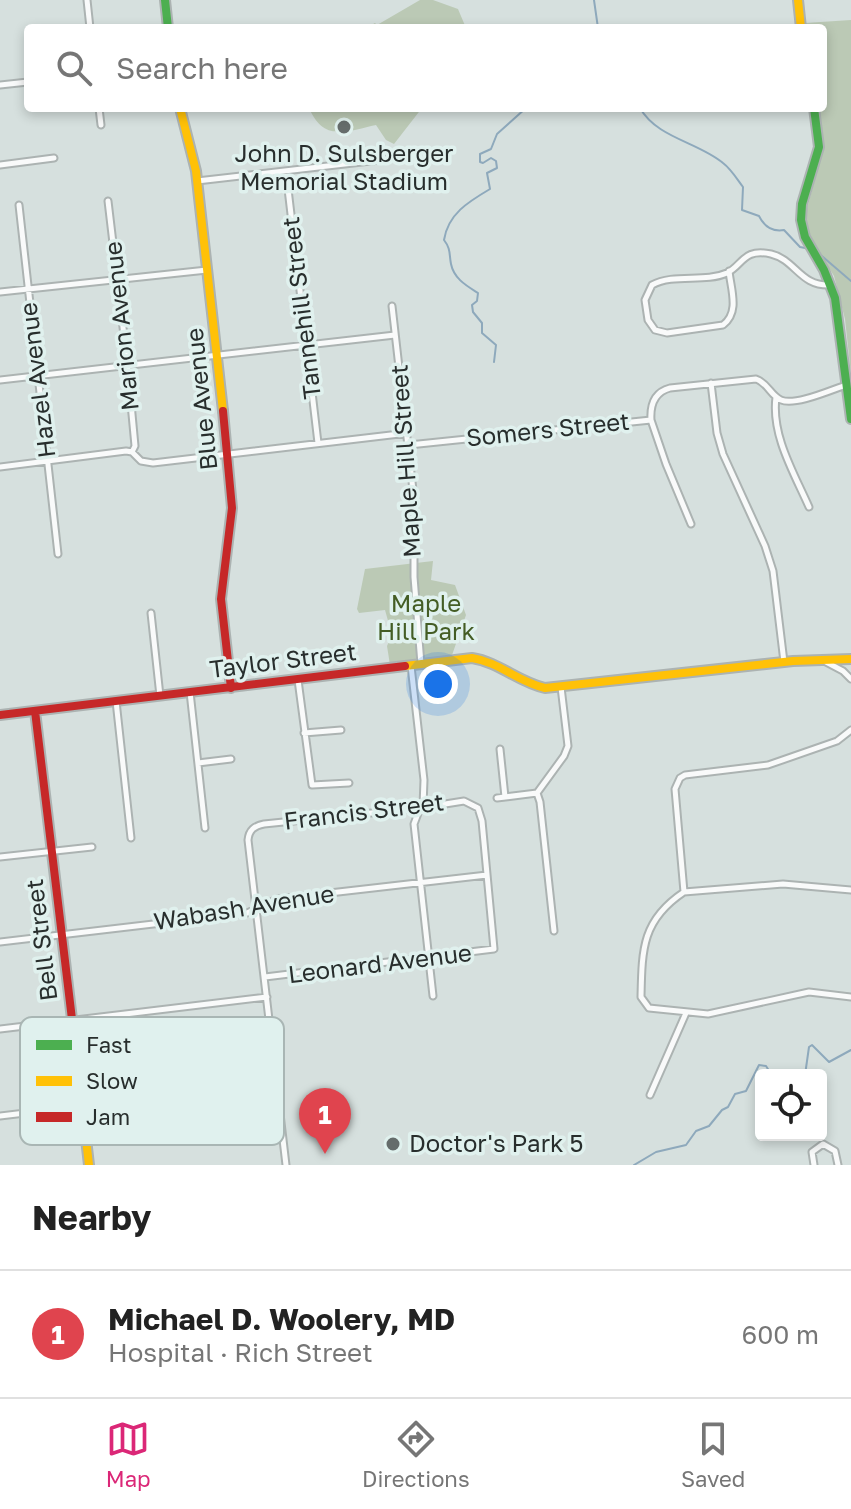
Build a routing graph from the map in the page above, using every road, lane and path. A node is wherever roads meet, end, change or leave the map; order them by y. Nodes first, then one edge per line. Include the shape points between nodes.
1 (87, 0) edge
2 (165, 0) edge
3 (798, 0) edge
4 (90, 24) edge
5 (168, 24) edge
6 (801, 24) edge
7 (24, 82) edge
8 (0, 85) edge
9 (99, 112) edge
10 (181, 112) edge
11 (815, 112) edge
12 (101, 125) dead end
13 (54, 158) dead end
14 (388, 159) dead end
15 (0, 165) edge
16 (286, 172) junction
17 (197, 181) junction
18 (108, 201) dead end
19 (19, 205) dead end
20 (207, 270) junction
21 (729, 271) junction
22 (118, 280) junction
23 (831, 285) junction
24 (28, 289) junction
25 (0, 292) edge
26 (392, 306) dead end
27 (395, 335) junction
28 (306, 345) junction
29 (217, 355) junction
30 (127, 366) junction
31 (38, 376) junction
32 (0, 380) edge
33 (711, 383) junction
34 (846, 385) junction
35 (776, 397) junction
36 (851, 419) edge
37 (651, 420) junction
38 (408, 433) junction
39 (318, 443) junction
40 (409, 445) junction
41 (132, 452) junction
42 (228, 453) junction
43 (48, 461) junction
44 (0, 467) edge
45 (809, 507) dead end
46 (691, 524) dead end
47 (58, 554) dead end
48 (151, 613) dead end
49 (821, 659) junction
50 (851, 659) edge
51 (784, 663) junction
52 (421, 664) junction
53 (411, 666) junction
54 (851, 679) edge
55 (298, 680) junction
56 (561, 687) junction
57 (231, 688) junction
58 (190, 692) junction
59 (160, 696) junction
60 (116, 701) junction
61 (35, 711) junction
62 (0, 715) edge
63 (341, 730) dead end
64 (851, 730) edge
65 (304, 733) junction
66 (500, 749) dead end
67 (231, 759) dead end
68 (198, 763) junction
69 (349, 783) dead end
70 (537, 793) junction
71 (505, 797) junction
72 (497, 798) dead end
73 (422, 807) junction
74 (205, 828) dead end
75 (131, 838) dead end
76 (92, 847) dead end
77 (52, 851) junction
78 (0, 857) edge
79 (487, 875) junction
80 (420, 884) junction
81 (851, 890) edge
82 (684, 892) junction
83 (257, 910) junction
84 (554, 931) dead end
85 (62, 935) junction
86 (0, 942) edge
87 (428, 959) junction
88 (265, 977) junction
89 (433, 996) dead end
90 (267, 997) junction
91 (851, 997) edge
92 (686, 1013) junction
93 (72, 1017) edge
94 (97, 1017) edge
95 (269, 1017) edge
96 (20, 1026) edge
97 (0, 1029) edge
98 (650, 1095) dead end
99 (20, 1114) edge
100 (0, 1116) edge
101 (87, 1145) edge
102 (284, 1145) edge
103 (89, 1165) edge
104 (286, 1165) edge
105 (814, 1165) edge
106 (838, 1165) edge

1 - 4 street
2 - 5 street
3 - 6 street
7 - 8 street
9 - 12 street
10 - 17 street, Blue Avenue
11 - 23 street via 819,147 801,213 802,228
13 - 15 street
14 - 16 street
16 - 17 street
16 - 28 street, Tannehill Street
17 - 20 street, Blue Avenue
18 - 22 street, Marion Avenue
19 - 24 street, Hazel Avenue
20 - 22 street
20 - 29 street, Blue Avenue
21 - 21 street via 652,285 645,300 650,326 667,333 729,321 734,309
21 - 23 street via 745,257 768,254 810,283
22 - 24 street
22 - 30 street, Marion Avenue
23 - 34 street
24 - 25 street
24 - 31 street, Hazel Avenue
26 - 27 street, Maple Hill Street
27 - 28 street
27 - 38 street, Maple Hill Street
28 - 29 street
28 - 39 street, Tannehill Street
29 - 30 street
29 - 42 street, Blue Avenue
30 - 31 street
30 - 41 street, Marion Avenue
31 - 32 street
31 - 43 street, Hazel Avenue
33 - 35 street, Somers Street via 756,379
33 - 37 street, Somers Street via 659,392
33 - 51 street via 723,454 773,571
34 - 35 street via 798,400
34 - 36 street
35 - 45 street via 780,439
37 - 40 street, Somers Street
37 - 46 street
38 - 39 street
38 - 40 street, Maple Hill Street
39 - 42 street
40 - 52 street, Maple Hill Street
41 - 42 street via 153,463
41 - 43 street
42 - 57 street, Blue Avenue via 232,508 221,599
43 - 44 street
43 - 47 street, Hazel Avenue
48 - 59 street
49 - 50 street, Taylor Street
49 - 51 street, Taylor Street
49 - 54 street
51 - 56 street, Taylor Street
52 - 53 street, Taylor Street
52 - 56 street, Taylor Street via 487,659 535,686
53 - 55 street, Taylor Street
53 - 73 street via 424,780
55 - 57 street, Taylor Street
55 - 65 street
56 - 70 street via 568,746
57 - 58 street, Taylor Street
58 - 59 street, Taylor Street
58 - 68 street
59 - 60 street, Taylor Street
60 - 61 street, Taylor Street
60 - 75 street
61 - 62 street, Taylor Street
61 - 77 street, Bell Street
63 - 65 street
64 - 82 street via 837,741 768,765 680,778 675,789
65 - 69 street via 312,785
66 - 71 street
67 - 68 street
68 - 74 street
70 - 71 street
70 - 84 street
71 - 72 street
73 - 79 street, Francis Street via 469,802 478,808
73 - 80 street via 414,824
73 - 83 street, Francis Street via 252,828 248,840
76 - 77 street
77 - 78 street
77 - 85 street, Bell Street
79 - 80 street, Wabash Avenue
79 - 87 street, Leonard Avenue via 494,949
80 - 83 street, Wabash Avenue via 277,899
80 - 87 street
81 - 82 street via 783,884
82 - 92 street via 650,927 641,992 649,1008
83 - 85 street, Wabash Avenue
83 - 88 street
85 - 86 street, Wabash Avenue
85 - 93 street, Bell Street
87 - 88 street, Leonard Avenue
87 - 89 street
88 - 90 street
90 - 94 street, Leonard Avenue
90 - 95 street
91 - 92 street via 809,992 720,1013
92 - 98 street
96 - 97 street, Leonard Avenue
99 - 100 street
101 - 103 street, Bell Street
102 - 104 street
105 - 106 street via 812,1152 823,1144 835,1151

